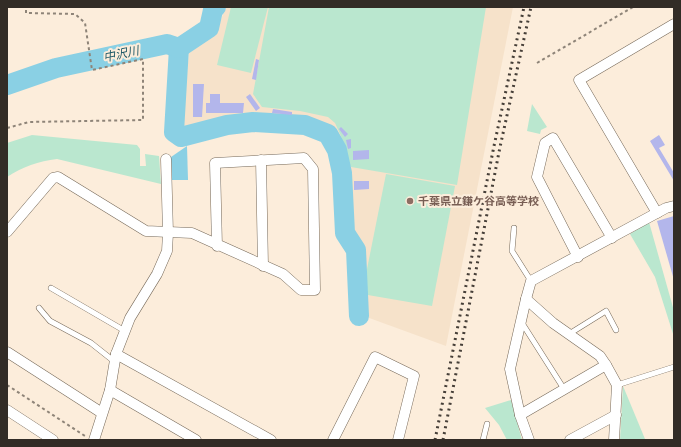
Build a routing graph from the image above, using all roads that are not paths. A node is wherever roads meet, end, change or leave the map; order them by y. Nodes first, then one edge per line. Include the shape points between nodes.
1 (674, 24) edge
2 (166, 159) dead end
3 (261, 160) junction
4 (674, 206) edge
5 (657, 213) junction
6 (514, 228) dead end
7 (7, 232) edge
8 (168, 233) junction
9 (612, 238) junction
10 (217, 246) junction
11 (578, 257) junction
12 (263, 266) junction
13 (531, 281) junction
14 (51, 288) dead end
15 (526, 299) junction
16 (39, 308) dead end
17 (521, 321) junction
18 (616, 330) dead end
19 (125, 331) junction
20 (569, 334) junction
21 (7, 352) edge
22 (116, 358) junction
23 (606, 365) junction
24 (674, 366) edge
25 (617, 385) junction
26 (564, 389) junction
27 (110, 390) junction
28 (7, 410) edge
29 (102, 413) junction
30 (520, 415) junction
31 (616, 415) junction
32 (486, 424) dead end
33 (53, 440) edge
34 (94, 440) edge
35 (196, 440) edge
36 (271, 440) edge
37 (333, 440) edge
38 (398, 440) edge
39 (483, 440) edge
40 (529, 440) edge
41 (570, 440) edge
42 (614, 440) edge

1 - 5 street via 579,80
2 - 8 street
3 - 10 street via 215,163
3 - 12 street
3 - 12 street via 304,158 313,169 315,290 301,290 283,274
4 - 5 street
5 - 9 street
6 - 13 lane via 512,251
7 - 8 street via 53,178 58,177 146,231
8 - 10 street via 192,234
8 - 19 street via 167,251 160,268
9 - 11 street
9 - 11 street via 553,138 545,143 537,177
10 - 12 street
11 - 13 street
13 - 15 street
14 - 19 lane
15 - 17 street
15 - 20 street
16 - 22 lane via 50,320
17 - 26 lane
17 - 30 street via 510,369
18 - 20 lane via 606,311
19 - 22 street
20 - 23 street via 600,356
21 - 29 street
22 - 27 street
22 - 36 street
23 - 25 street
23 - 26 street
24 - 25 lane
25 - 31 street
26 - 30 street
27 - 29 street
27 - 35 street
28 - 33 street
29 - 34 street
30 - 40 street
31 - 41 street
31 - 42 street
32 - 39 lane
37 - 38 street via 375,357 414,376

